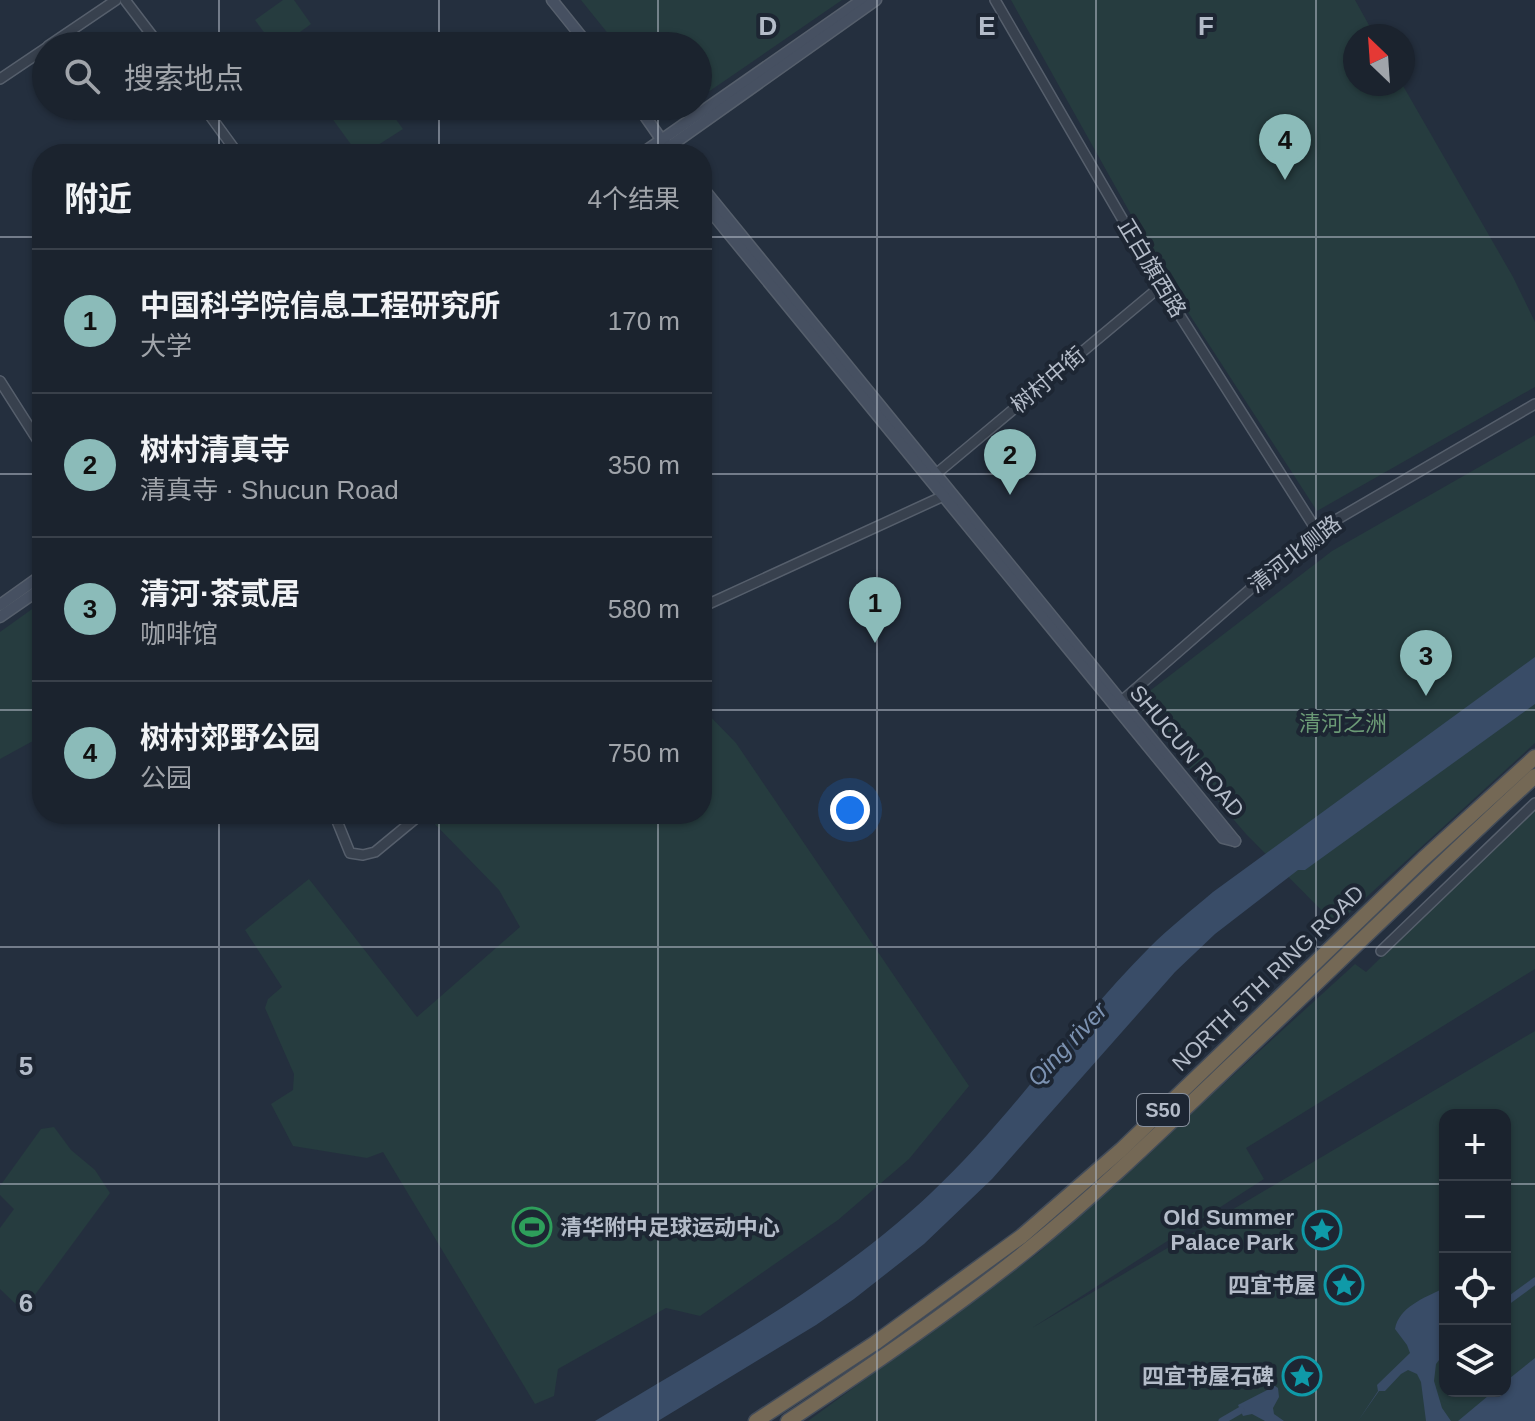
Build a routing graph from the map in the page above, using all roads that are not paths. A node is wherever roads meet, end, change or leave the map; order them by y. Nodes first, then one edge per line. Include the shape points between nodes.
1 (116, 0) edge
2 (125, 0) edge
3 (552, 0) edge
4 (862, 0) edge
5 (876, 0) edge
6 (995, 0) edge
7 (69, 32) edge
8 (149, 32) edge
9 (578, 32) edge
10 (32, 57) edge
11 (0, 79) edge
12 (712, 114) edge
13 (712, 117) edge
14 (213, 120) edge
15 (647, 120) edge
16 (704, 120) edge
17 (707, 120) edge
18 (231, 144) edge
19 (661, 144) edge
20 (673, 144) edge
21 (673, 144) edge
22 (712, 199) edge
23 (712, 213) edge
24 (1161, 286) junction
25 (0, 381) edge
26 (1535, 404) edge
27 (32, 431) edge
28 (936, 474) junction
29 (947, 495) junction
30 (1317, 531) junction
31 (32, 582) edge
32 (32, 595) edge
33 (712, 602) edge
34 (0, 605) edge
35 (0, 617) edge
36 (1118, 704) junction
37 (1535, 757) edge
38 (1535, 776) edge
39 (1535, 803) edge
40 (338, 824) edge
41 (409, 824) edge
42 (1381, 951) dead end
43 (803, 1391) junction
44 (748, 1421) edge
45 (756, 1421) edge
46 (789, 1421) edge

1 - 7 street
2 - 8 street
3 - 9 main road
4 - 12 main road
5 - 13 main road
6 - 24 street, 正白旗西路
10 - 11 street
14 - 18 street
15 - 19 main road
16 - 20 main road
17 - 21 main road
22 - 28 main road, SHUCUN ROAD
23 - 29 main road, SHUCUN ROAD
24 - 28 street, 树村中街
24 - 30 street, 正白旗西路
25 - 27 street
26 - 30 street, 清河北侧路
28 - 29 main road, SHUCUN ROAD
29 - 33 street
29 - 36 main road, SHUCUN ROAD
30 - 36 street, 清河北侧路
31 - 34 main road
32 - 35 main road
36 - 36 main road, SHUCUN ROAD via 1223,838 1235,841
37 - 43 highway, NORTH 5TH RING ROAD / S50 via 1121,1150 1022,1236
38 - 46 highway, NORTH 5TH RING ROAD / S50 via 1120,1170 1030,1248
39 - 42 street
40 - 41 street via 350,853 363,855 375,852
43 - 44 highway
43 - 45 highway, NORTH 5TH RING ROAD / S50

